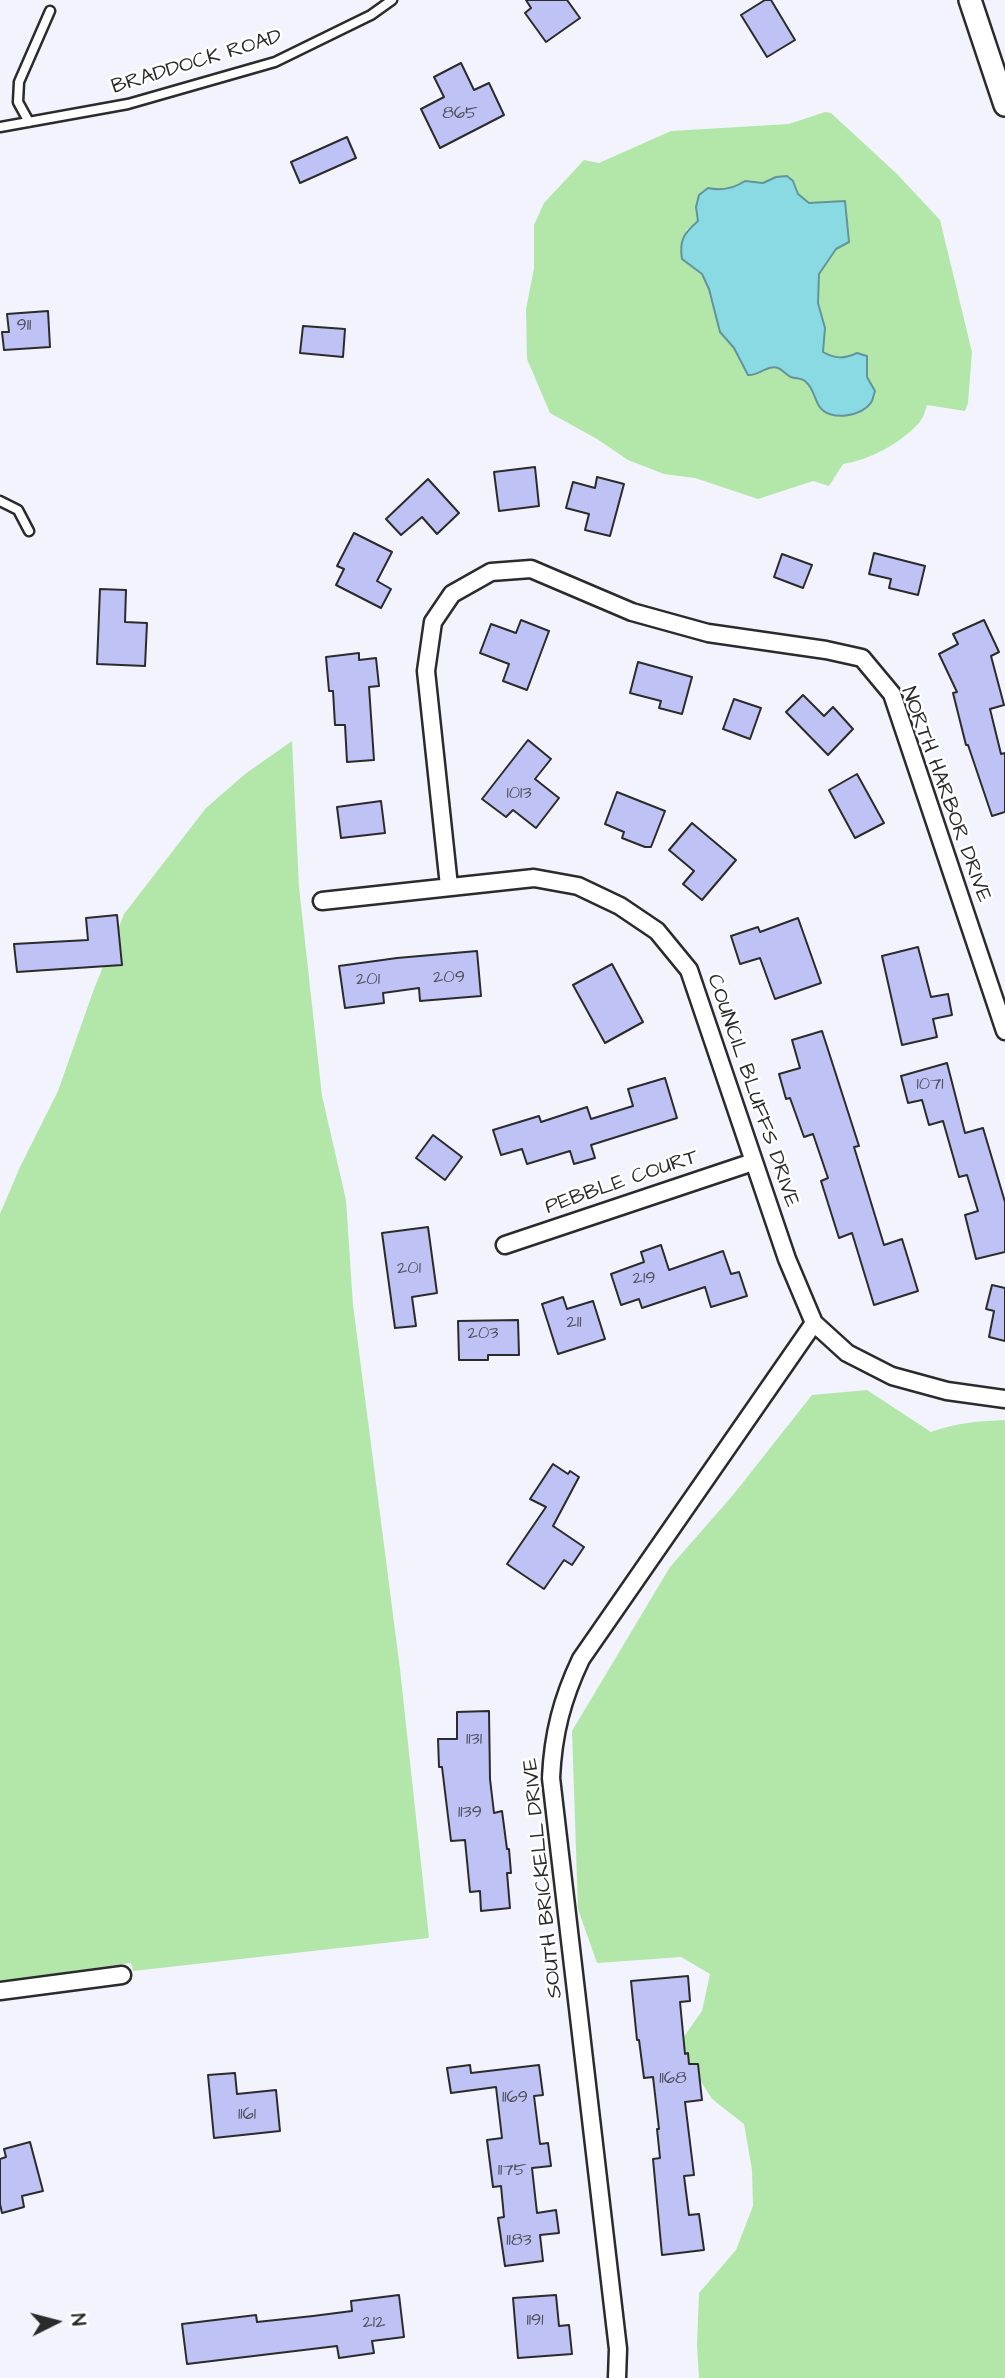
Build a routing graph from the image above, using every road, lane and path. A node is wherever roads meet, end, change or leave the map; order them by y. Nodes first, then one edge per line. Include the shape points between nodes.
1 (392, 0) edge
2 (970, 0) edge
3 (50, 11) dead end
4 (1005, 105) edge
5 (29, 122) junction
6 (0, 127) edge
7 (0, 501) edge
8 (29, 531) dead end
9 (449, 886) junction
10 (322, 901) dead end
11 (1005, 1031) edge
12 (753, 1161) junction
13 (505, 1245) dead end
14 (814, 1323) junction
15 (1005, 1399) edge
16 (121, 1975) dead end
17 (0, 1991) edge
18 (617, 2378) edge

1 - 5 lane, BRADDOCK ROAD via 275,62 128,104
2 - 4 main road
3 - 5 lane via 19,82 18,102
5 - 6 lane, BRADDOCK ROAD
7 - 8 lane via 18,510
9 - 10 street, COUNCIL BLUFFS DRIVE
9 - 11 street, NORTH HARBOR DRIVE via 426,671 433,622 452,594 491,572 531,569 632,612 708,633 862,659 892,694
9 - 12 street, COUNCIL BLUFFS DRIVE via 534,878 578,886 620,905 657,931 689,970
12 - 13 street, PEBBLE COURT
12 - 14 street, COUNCIL BLUFFS DRIVE
14 - 15 street, COUNCIL BLUFFS DRIVE via 847,1353 892,1376 947,1391
14 - 18 street, SOUTH BRICKELL DRIVE via 580,1659 565,1692 552,1745 551,1779 618,2349
16 - 17 street

